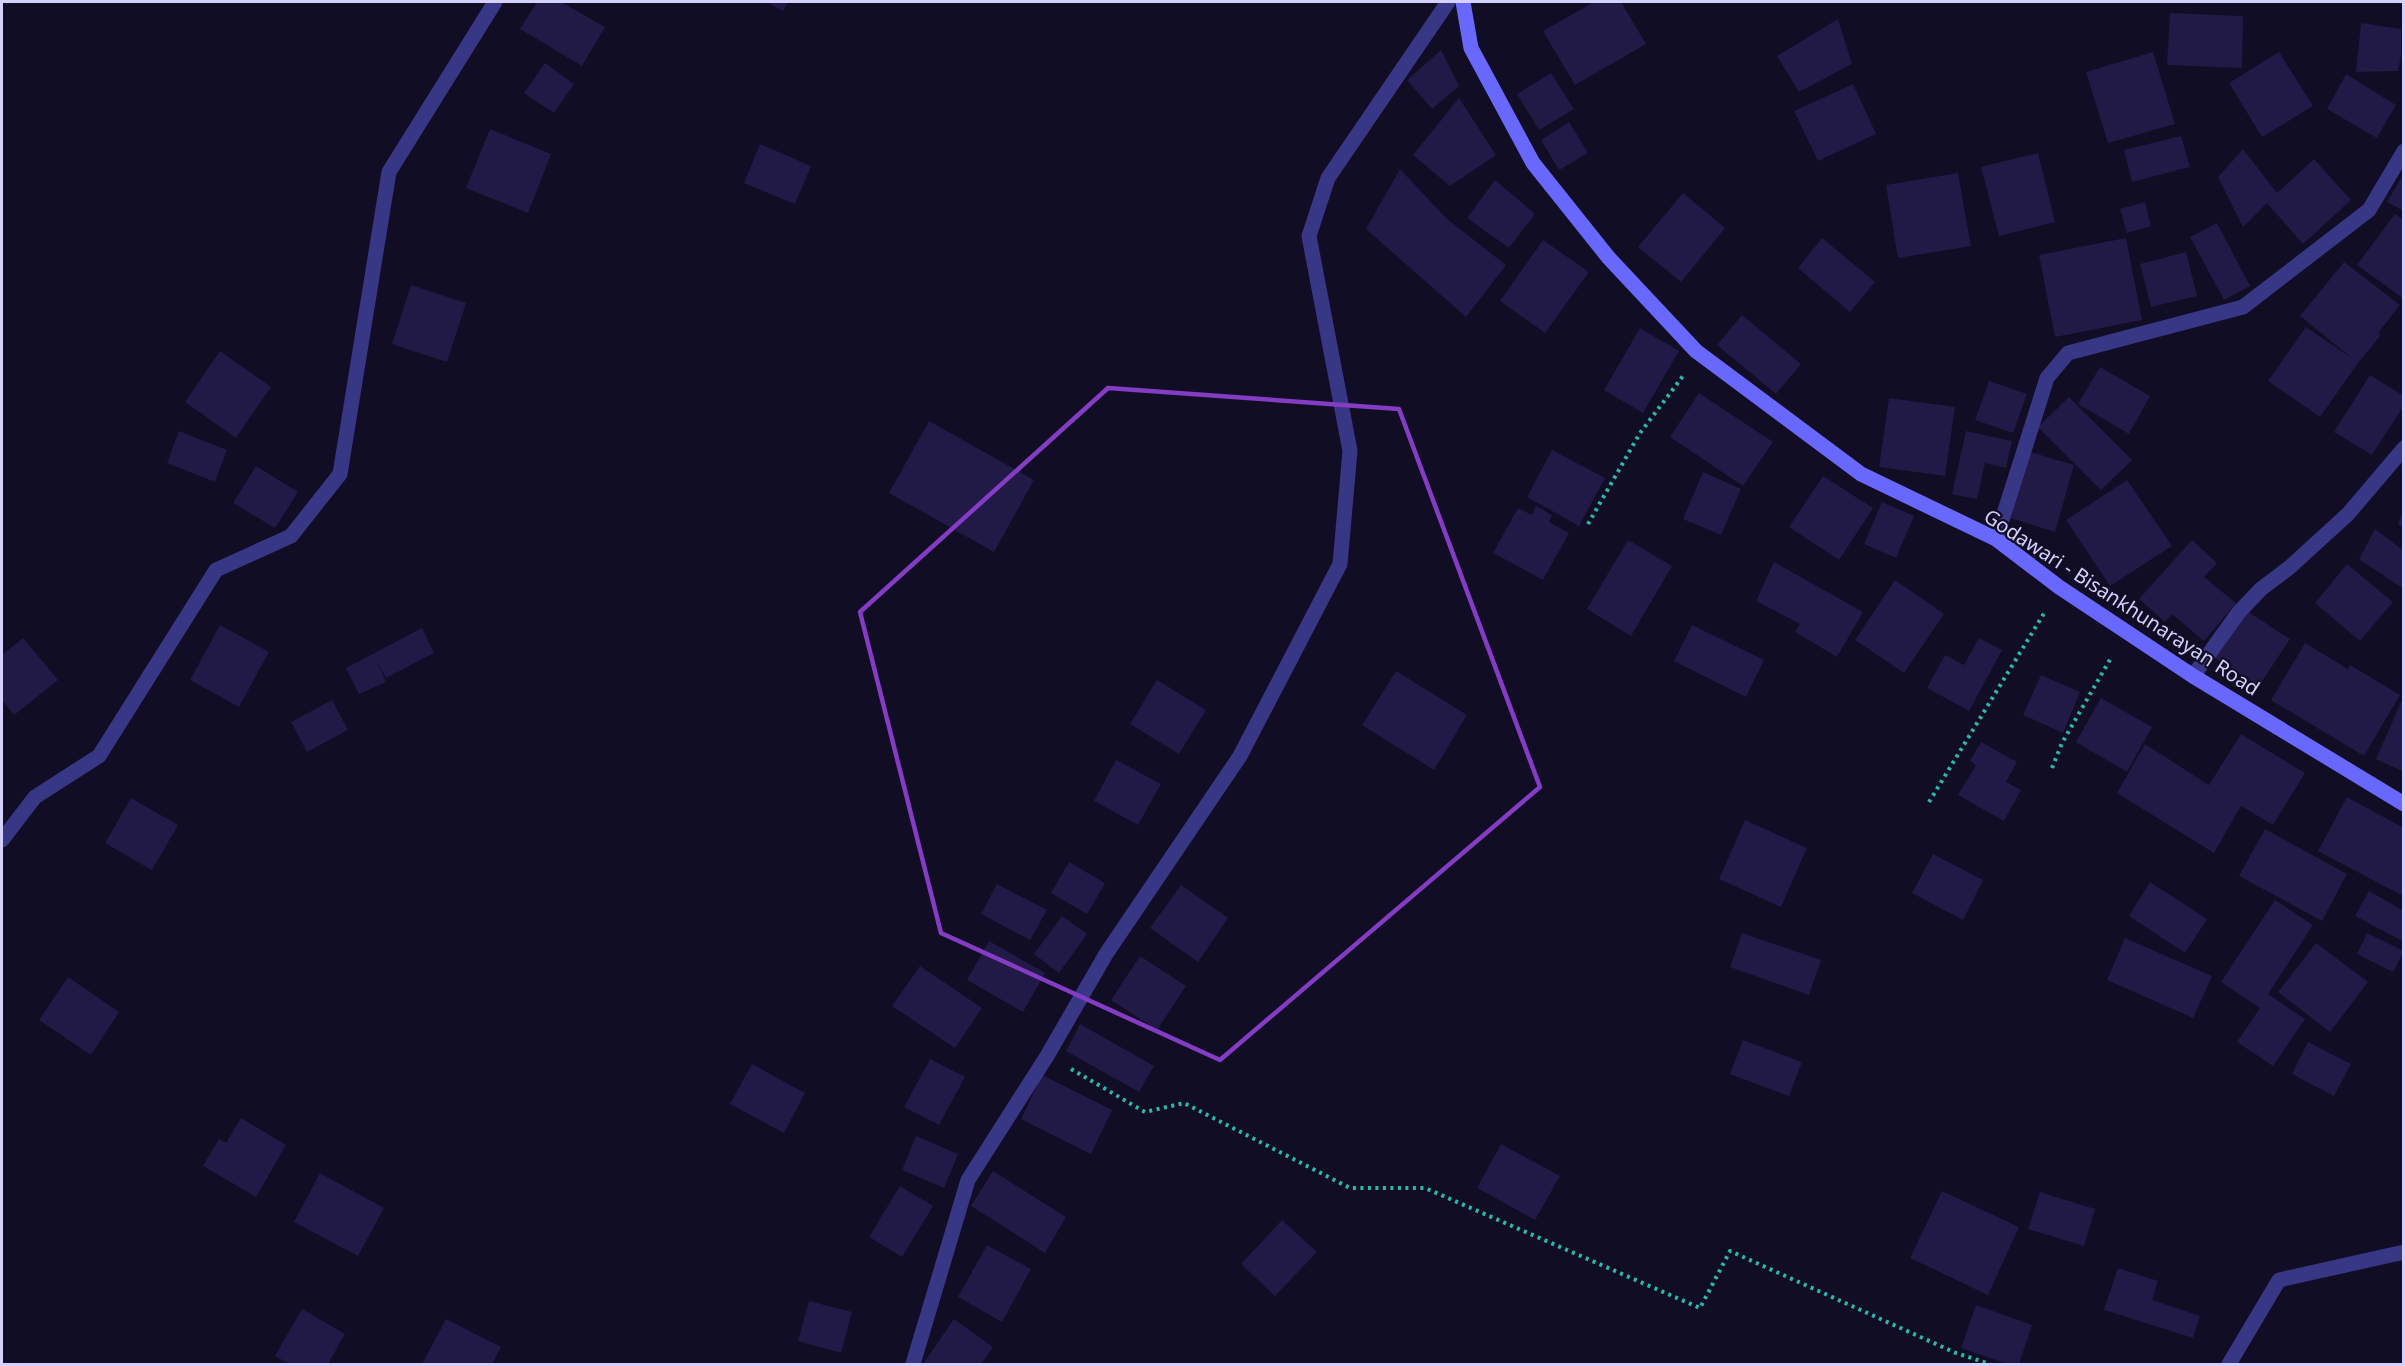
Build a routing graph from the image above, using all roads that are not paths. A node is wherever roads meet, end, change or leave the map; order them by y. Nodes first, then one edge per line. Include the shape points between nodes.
1 (495, 2) edge
2 (1448, 2) edge
3 (1463, 2) edge
4 (2403, 150) edge
5 (2403, 448) edge
6 (1996, 538) junction
7 (2193, 676) junction
8 (2403, 804) edge
9 (2, 840) edge
10 (2403, 1252) edge
11 (913, 1365) edge
12 (2229, 1365) edge

1 - 9 street via 389,172 340,474 291,536 216,570 99,756 35,797
2 - 11 street via 1328,178 1309,236 1350,450 1340,564 1240,756 1106,954 968,1180
3 - 6 street, Godawari - Bisankhunarayan Road via 1471,48 1533,163 1608,257 1696,351 1861,474
4 - 6 street via 2369,210 2243,307 2068,353 2048,378
5 - 7 street via 2348,514 2239,612
6 - 7 street, Godawari - Bisankhunarayan Road via 2060,587
7 - 8 street, Godawari - Bisankhunarayan Road
10 - 12 street via 2279,1281

